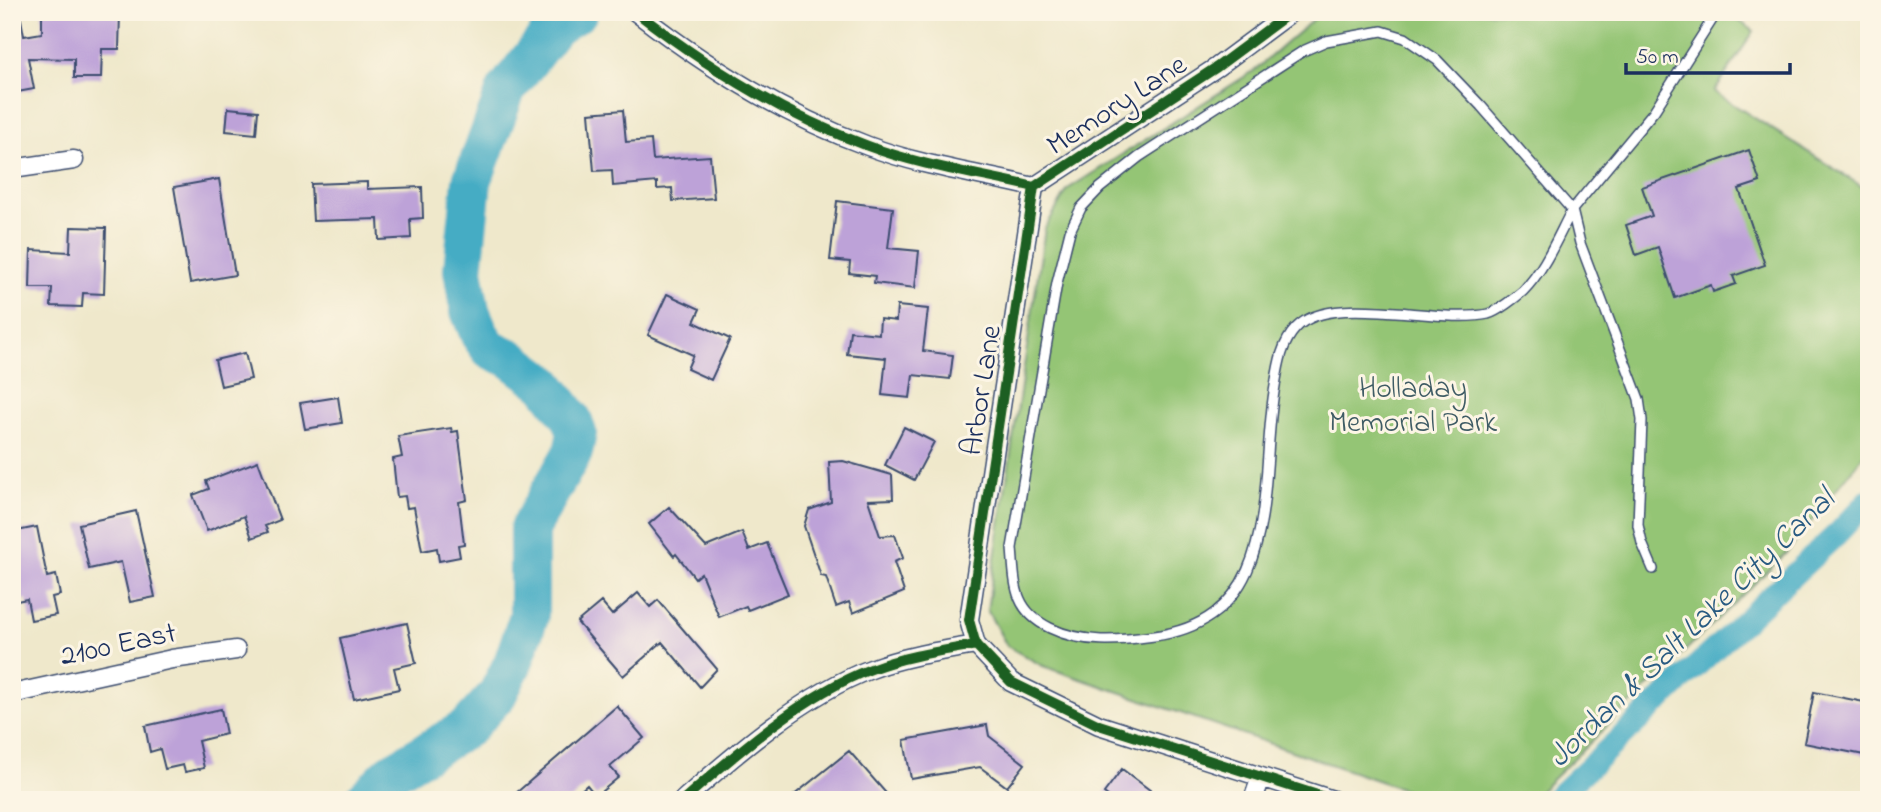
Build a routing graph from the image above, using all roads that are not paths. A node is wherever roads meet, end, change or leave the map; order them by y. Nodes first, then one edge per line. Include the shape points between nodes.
1 (636, 12) edge
2 (1291, 12) edge
3 (1717, 12) edge
4 (74, 159) dead end
5 (12, 169) edge
6 (1034, 187) junction
7 (1572, 210) junction
8 (1653, 569) dead end
9 (976, 645) junction
10 (236, 650) dead end
11 (12, 694) edge
12 (1261, 777) junction
13 (683, 800) edge
14 (1253, 800) edge
15 (1333, 800) edge

1 - 6 street via 759,96 867,146
2 - 6 street, Memory Lane via 1217,67
3 - 7 lane via 1654,111
4 - 5 street
6 - 9 street, Arbor Lane via 969,620
7 - 7 lane via 1538,273 1522,292 1490,314 1357,310 1312,316 1297,326 1286,340 1279,362 1256,551 1230,600 1203,620 1174,634 1101,641 1072,637 1031,617 1022,606 1012,548 1070,230 1081,208 1139,157 1303,51 1326,41 1382,31 1405,38 1437,60
7 - 8 lane via 1639,399 1638,525
9 - 12 street via 1011,682 1099,725
9 - 13 street via 872,669 836,685 780,721
10 - 11 street, 2100 East via 172,659
12 - 14 street
12 - 15 street

